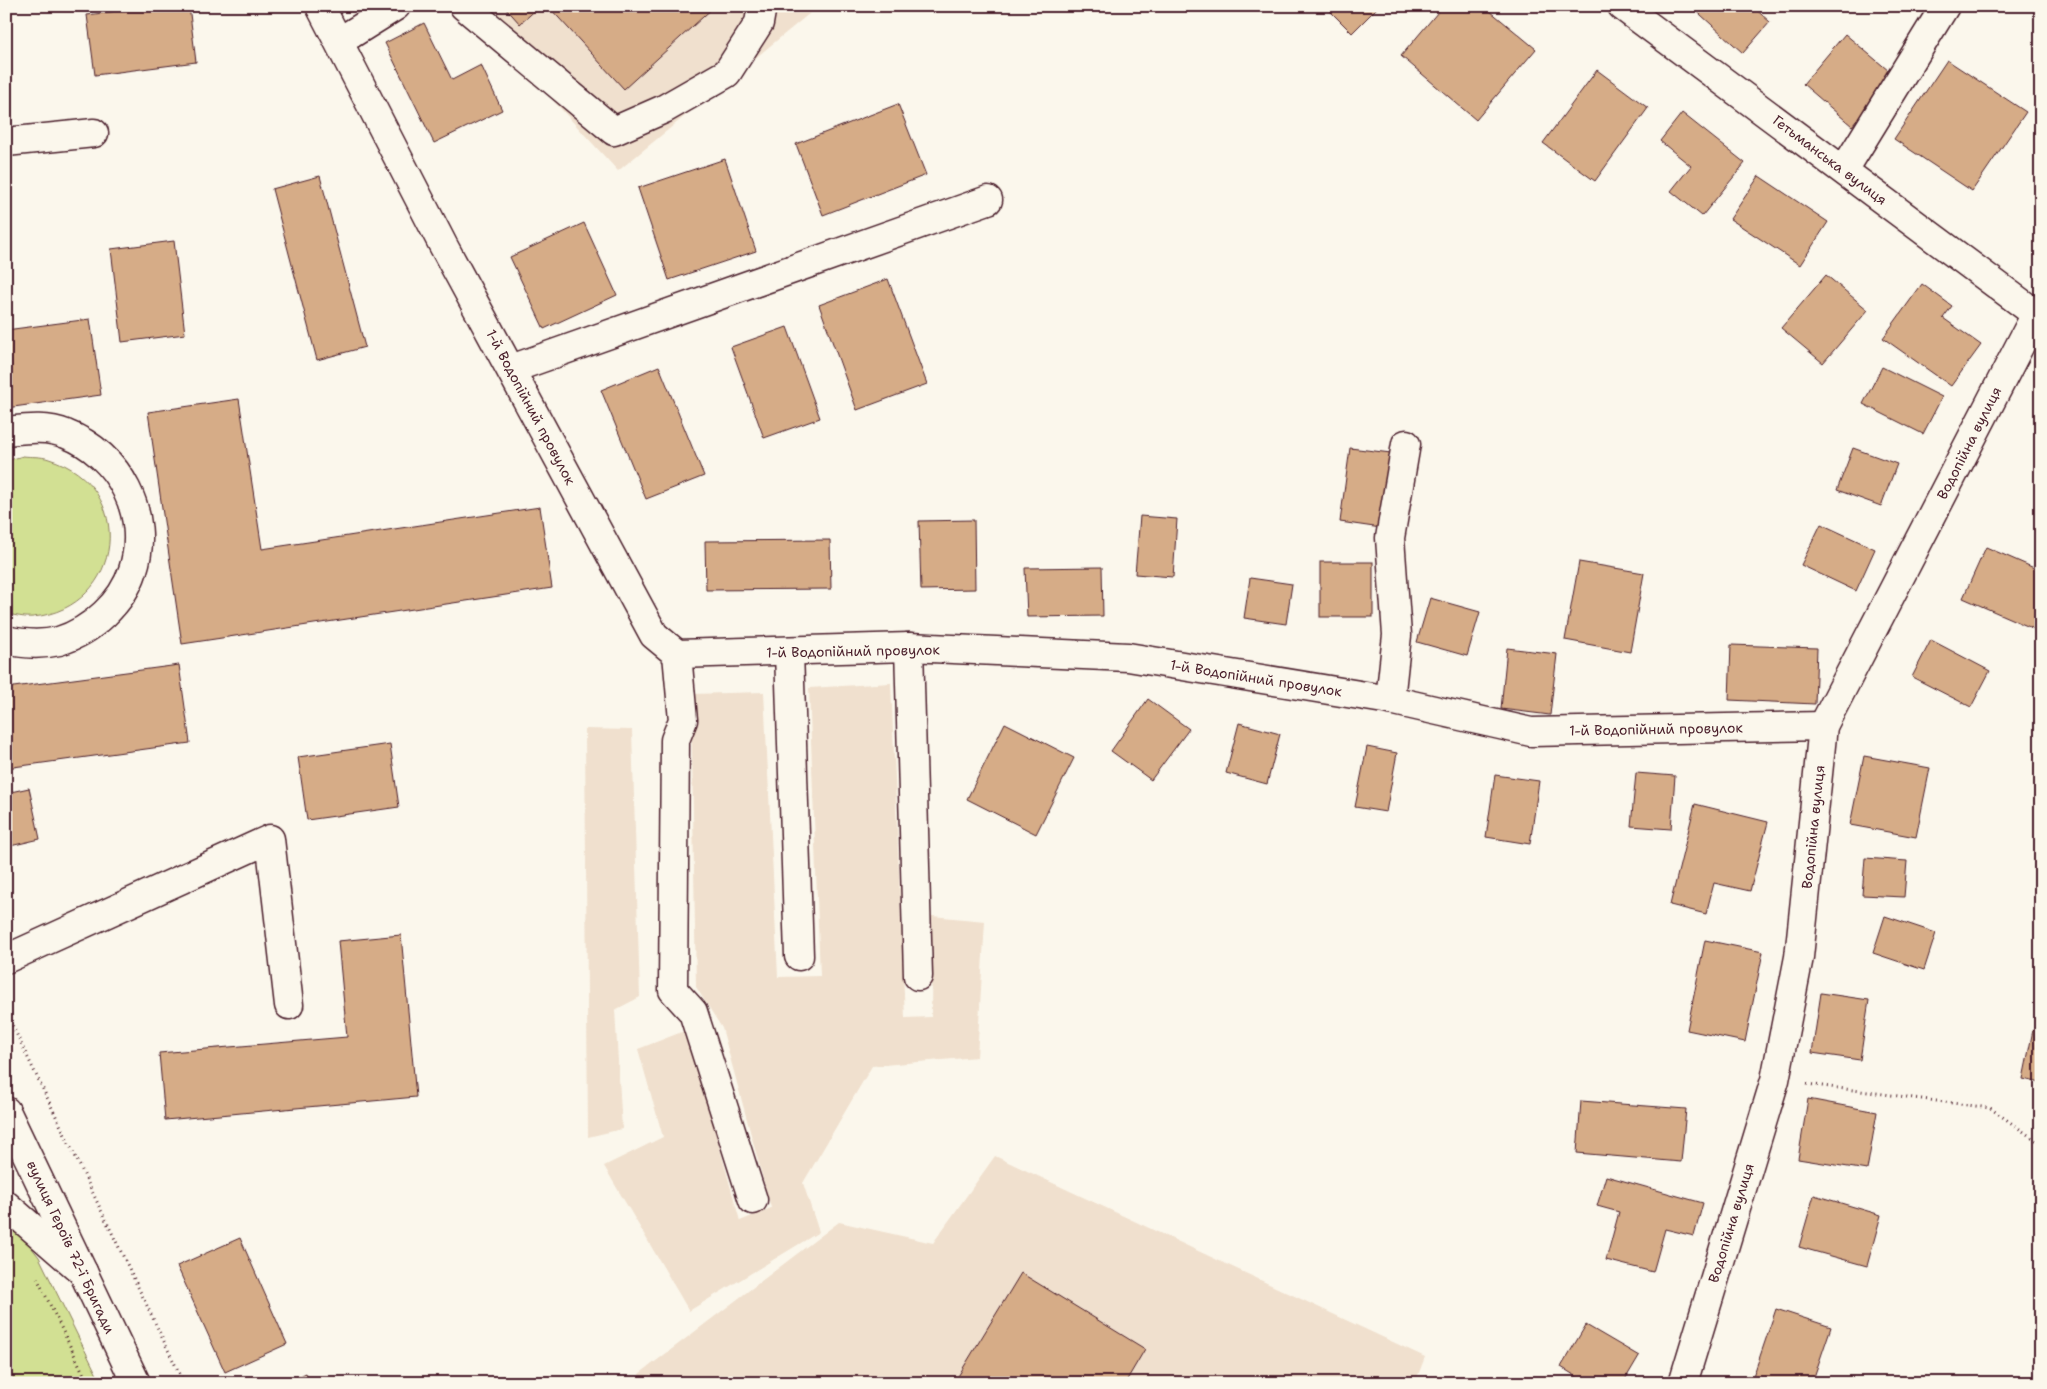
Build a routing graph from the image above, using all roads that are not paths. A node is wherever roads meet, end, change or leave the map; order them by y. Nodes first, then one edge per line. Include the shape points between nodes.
1 (320, 6) edge
2 (396, 6) edge
3 (464, 6) edge
4 (762, 6) edge
5 (1622, 6) edge
6 (1945, 6) edge
7 (340, 42) junction
8 (94, 133) dead end
9 (6, 142) edge
10 (1844, 170) junction
11 (988, 200) dead end
12 (2038, 312) edge
13 (511, 369) junction
14 (6, 431) edge
15 (1406, 444) dead end
16 (6, 640) edge
17 (909, 647) junction
18 (789, 652) junction
19 (677, 654) junction
20 (1390, 700) junction
21 (1824, 726) junction
22 (799, 956) dead end
23 (6, 959) edge
24 (918, 976) dead end
25 (289, 1005) dead end
26 (6, 1110) edge
27 (753, 1200) dead end
28 (6, 1205) edge
29 (83, 1272) junction
30 (136, 1383) edge
31 (1683, 1383) edge

1 - 7 street, 1-й Водопійний провулок
2 - 7 street
3 - 4 street via 614,131 664,109 727,73 759,23
5 - 10 street, Гетьманська вулиця
6 - 10 street
7 - 13 street, 1-й Водопійний провулок via 443,245
8 - 9 street
10 - 12 street, Гетьманська вулиця
11 - 13 street
12 - 21 street, Водопійна вулиця
13 - 19 street, 1-й Водопійний провулок via 654,635
14 - 16 street via 34,428 66,433 94,448 117,471 132,499 139,534 133,570 125,586 117,601 91,626 59,641 23,644
15 - 20 street via 1390,538 1397,635
17 - 18 street, 1-й Водопійний провулок
17 - 20 street, 1-й Водопійний провулок via 1128,657
17 - 24 street
18 - 19 street, 1-й Водопійний провулок
18 - 22 street
19 - 27 street via 682,720 674,740 672,990 693,1012
20 - 21 street, 1-й Водопійний провулок via 1531,732
21 - 31 street, Водопійна вулиця via 1799,957 1775,1080
23 - 25 street via 270,839
26 - 29 street, вулиця Героїв 72-ї Бригади
28 - 29 street
29 - 30 street, вулиця Героїв 72-ї Бригади

